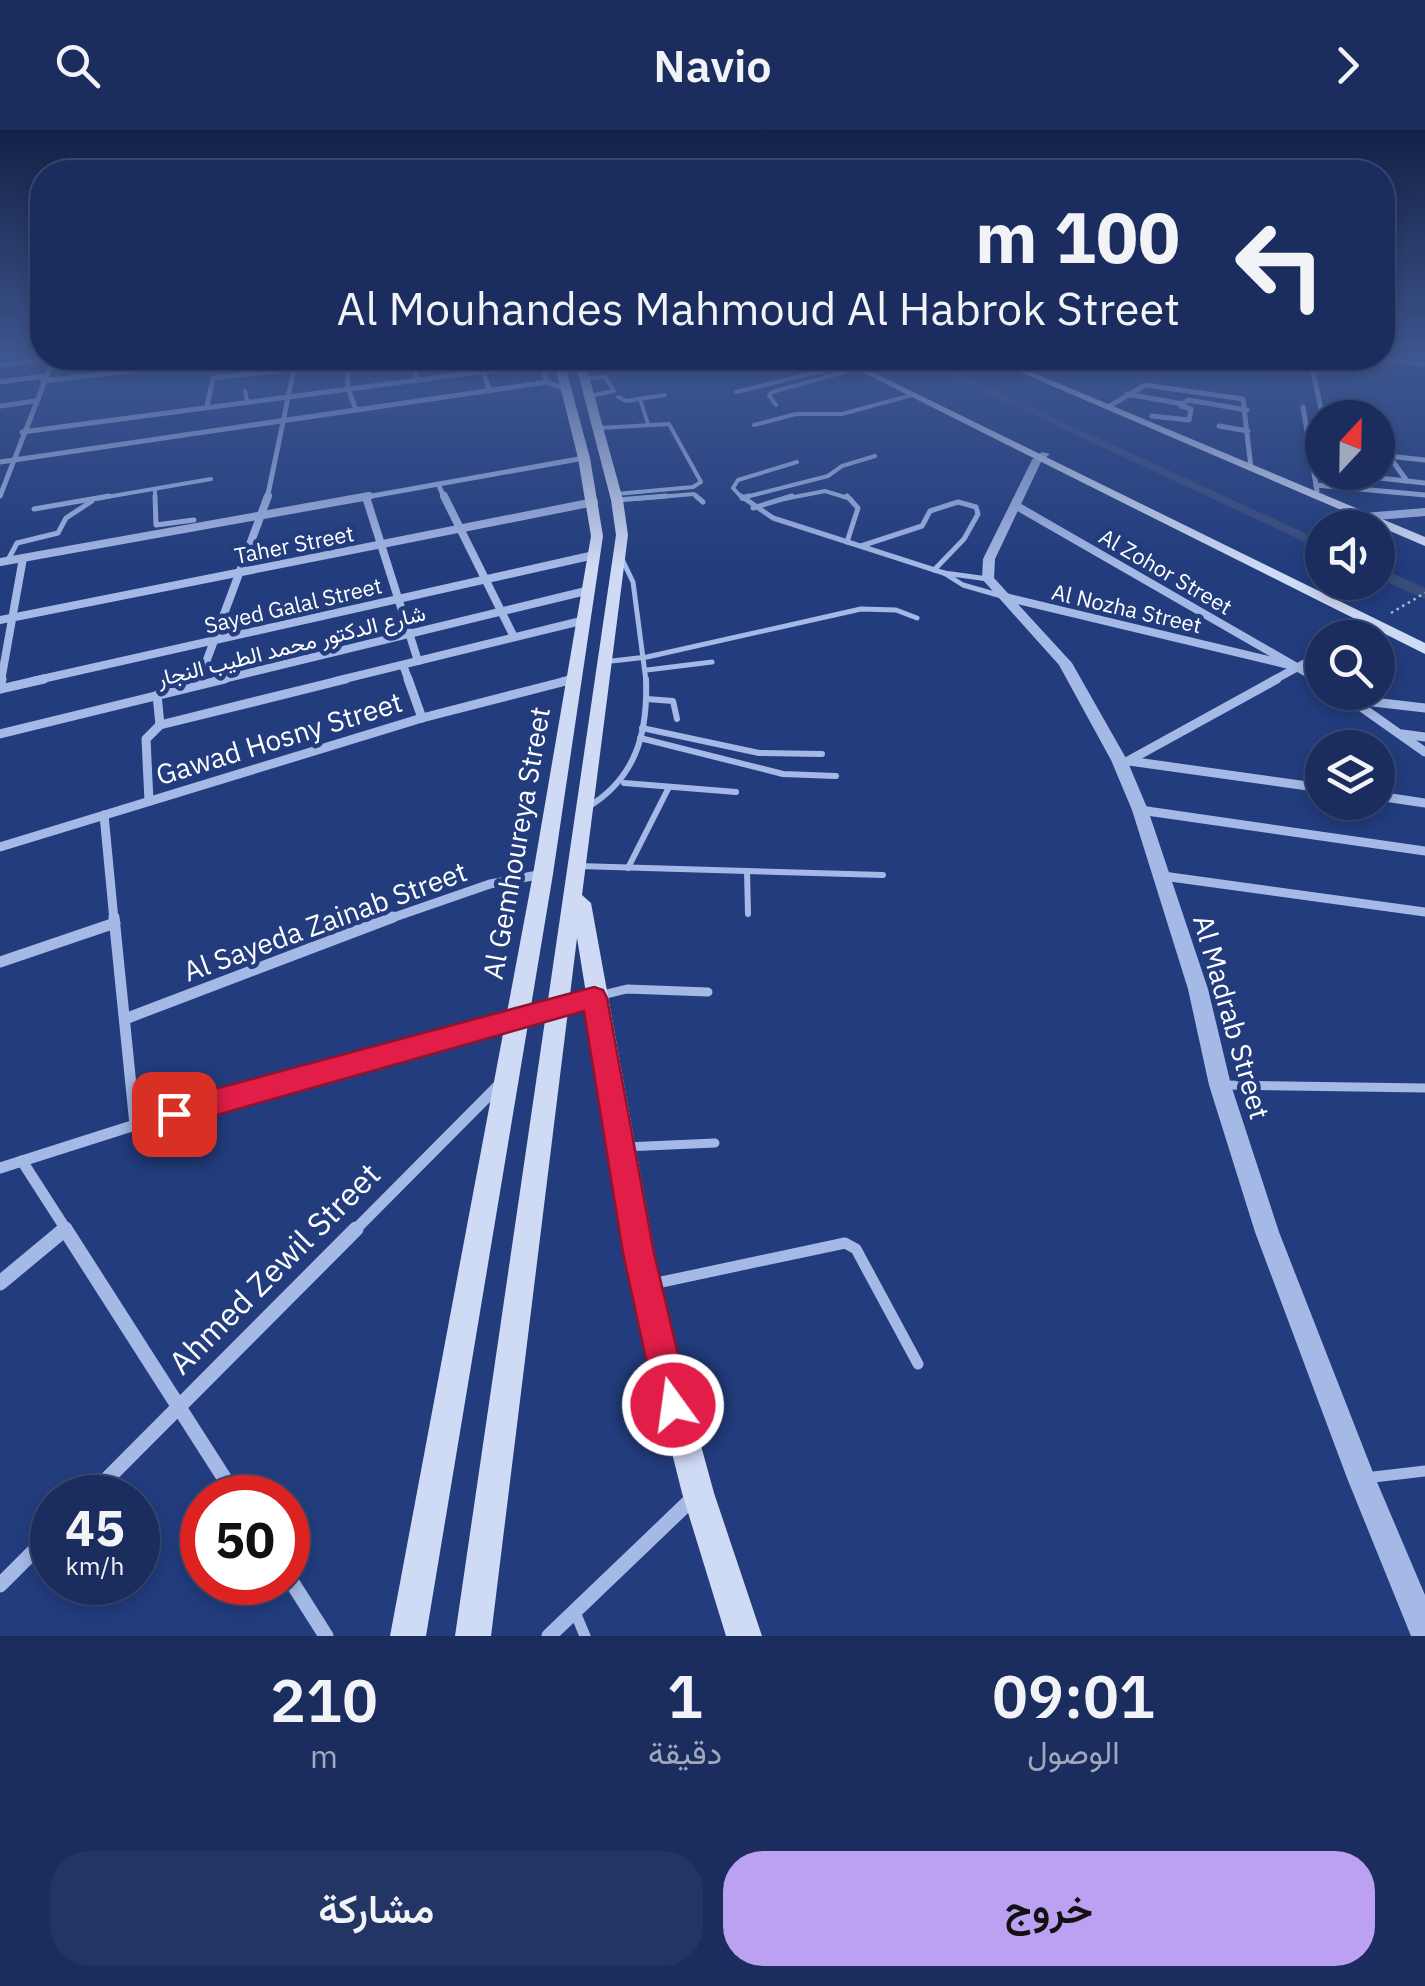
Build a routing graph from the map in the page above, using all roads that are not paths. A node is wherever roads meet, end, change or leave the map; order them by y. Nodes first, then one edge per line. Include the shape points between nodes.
1 (24, 427) edge
2 (56, 427) edge
3 (236, 427) edge
4 (284, 427) edge
5 (577, 427) edge
6 (608, 427) edge
7 (672, 427) edge
8 (981, 427) edge
9 (984, 427) edge
10 (1156, 427) edge
11 (1226, 427) edge
12 (1248, 427) edge
13 (599, 428) joint
14 (1248, 431) junction
15 (22, 432) junction
16 (875, 456) dead end
17 (1042, 456) junction
18 (1395, 457) edge
19 (584, 458) junction
20 (13, 460) junction
21 (1425, 460) edge
22 (0, 462) edge
23 (798, 462) dead end
24 (1395, 464) edge
25 (1251, 468) junction
26 (211, 479) dead end
27 (1395, 480) edge
28 (1407, 481) junction
29 (1425, 483) edge
30 (438, 484) junction
31 (155, 489) junction
32 (1317, 491) junction
33 (1425, 495) edge
34 (0, 496) edge
35 (366, 497) junction
36 (609, 498) junction
37 (742, 498) junction
38 (96, 499) junction
39 (703, 502) dead end
40 (1015, 504) junction
41 (754, 508) junction
42 (34, 509) dead end
43 (1353, 510) edge
44 (1395, 512) edge
45 (1425, 512) edge
46 (264, 515) junction
47 (194, 520) dead end
48 (180, 526) junction
49 (460, 529) junction
50 (1395, 529) edge
51 (847, 542) junction
52 (1425, 542) edge
53 (381, 544) junction
54 (861, 546) junction
55 (594, 555) junction
56 (620, 555) junction
57 (23, 558) junction
58 (4, 561) edge
59 (934, 570) junction
60 (242, 572) junction
61 (944, 573) junction
62 (988, 579) junction
63 (486, 580) junction
64 (590, 590) junction
65 (1005, 598) junction
66 (398, 599) junction
67 (637, 606) junction
68 (612, 608) junction
69 (502, 612) junction
70 (12, 618) junction
71 (916, 618) dead end
72 (0, 620) edge
73 (585, 620) junction
74 (1366, 620) edge
75 (410, 634) junction
76 (1395, 634) edge
77 (514, 637) junction
78 (1425, 638) edge
79 (216, 640) junction
80 (1425, 649) edge
81 (646, 657) junction
82 (418, 661) junction
83 (603, 662) junction
84 (712, 662) dead end
85 (404, 664) junction
86 (1305, 664) edge
87 (1300, 667) junction
88 (647, 670) junction
89 (1305, 670) edge
90 (574, 679) junction
91 (198, 685) junction
92 (0, 689) edge
93 (158, 695) junction
94 (647, 699) junction
95 (1395, 704) edge
96 (1425, 708) edge
97 (1366, 710) edge
98 (422, 718) junction
99 (677, 720) dead end
100 (160, 725) junction
101 (642, 728) junction
102 (0, 734) edge
103 (1401, 734) junction
104 (1425, 737) edge
105 (640, 738) junction
106 (1425, 752) edge
107 (822, 754) dead end
108 (1124, 760) junction
109 (836, 776) dead end
110 (624, 783) junction
111 (1305, 786) edge
112 (668, 787) junction
113 (736, 792) dead end
114 (1395, 798) edge
115 (150, 801) junction
116 (1425, 802) edge
117 (585, 808) junction
118 (553, 810) junction
119 (1140, 810) junction
120 (104, 815) junction
121 (0, 847) edge
122 (1425, 851) edge
123 (628, 868) junction
124 (747, 871) junction
125 (578, 872) junction
126 (542, 874) junction
127 (884, 875) dead end
128 (1163, 876) junction
129 (1425, 912) edge
130 (748, 914) dead end
131 (115, 923) junction
132 (0, 962) edge
133 (708, 992) dead end
134 (594, 998) junction
135 (560, 1006) junction
136 (516, 1016) junction
137 (125, 1019) junction
138 (504, 1081) junction
139 (1220, 1085) junction
140 (1425, 1088) edge
141 (136, 1125) junction
142 (715, 1143) dead end
143 (620, 1147) junction
144 (22, 1161) junction
145 (0, 1168) edge
146 (65, 1229) junction
147 (0, 1283) edge
148 (646, 1286) junction
149 (918, 1364) dead end
150 (179, 1406) junction
151 (1425, 1471) edge
152 (111, 1475) edge
153 (223, 1475) edge
154 (1361, 1478) junction
155 (698, 1493) junction
156 (30, 1554) edge
157 (0, 1585) edge
158 (306, 1605) edge
159 (575, 1611) junction
160 (1425, 1632) edge
161 (326, 1636) edge
162 (408, 1636) edge
163 (473, 1636) edge
164 (549, 1636) edge
165 (584, 1636) edge
166 (744, 1636) edge

1 - 15 street
2 - 15 street
3 - 20 street
4 - 46 street
5 - 19 main road, Al Gemhoureya Street
6 - 13 lane
7 - 36 lane via 701,484
8 - 17 main road
9 - 17 main road
10 - 25 main road
11 - 14 street
12 - 14 street
13 - 36 main road, Al Gemhoureya Street
14 - 25 street
15 - 20 street
16 - 37 lane
17 - 40 street
17 - 74 main road
17 - 78 main road
18 - 21 street
19 - 30 street
19 - 36 main road, Al Gemhoureya Street
20 - 22 street
20 - 34 street
23 - 37 lane via 738,480 733,488
24 - 28 street
25 - 32 main road
26 - 31 lane
27 - 28 street
28 - 29 street
30 - 35 street
30 - 49 street
31 - 38 lane
31 - 48 lane via 155,524
32 - 33 street
32 - 43 main road
35 - 46 street
35 - 53 street
36 - 39 lane via 694,494
36 - 49 street, Taher Street
36 - 55 main road, Al Gemhoureya Street
36 - 56 main road, Al Gemhoureya Street via 622,535
37 - 41 lane
38 - 42 lane
38 - 58 lane via 66,518 58,532 17,543
40 - 62 street via 986,566
40 - 87 street, Al Zohor Street
41 - 51 lane
41 - 51 lane via 836,492 857,506
44 - 45 street
46 - 48 street
46 - 60 street
47 - 48 lane
48 - 57 street
49 - 53 street, Taher Street
49 - 63 street
50 - 52 main road
51 - 54 lane
53 - 60 street, Taher Street
53 - 66 street
54 - 59 lane
54 - 59 lane via 922,526 930,511 952,503 976,507 964,539
55 - 63 street, Sayed Galal Street
55 - 64 main road, Al Gemhoureya Street
56 - 67 lane via 630,567
56 - 68 main road, Al Gemhoureya Street
57 - 58 street
57 - 70 street
59 - 61 lane
60 - 70 street, Taher Street
60 - 79 street
61 - 62 lane
61 - 65 lane
62 - 65 street, Al Madrab Street
63 - 66 street, Sayed Galal Street
63 - 69 street
64 - 69 street, شارع الدكتور محمد الطيب النجار
64 - 73 main road, Al Gemhoureya Street
65 - 87 street, Al Nozha Street
65 - 108 street, Al Madrab Street via 1065,663
66 - 75 street
66 - 79 street, Sayed Galal Street
67 - 68 lane
67 - 81 lane
68 - 83 main road, Al Gemhoureya Street
69 - 75 street, شارع الدكتور محمد الطيب النجار
69 - 77 street
70 - 72 street, Taher Street
70 - 92 street
71 - 81 lane via 896,610 861,610
73 - 77 street
73 - 90 main road, Al Gemhoureya Street
75 - 82 street
75 - 91 street, شارع الدكتور محمد الطيب النجار
76 - 80 main road
77 - 82 street
79 - 91 street
79 - 92 street, Sayed Galal Street
81 - 83 lane
81 - 88 lane
82 - 85 street
83 - 117 main road, Al Gemhoureya Street
84 - 88 lane
85 - 98 street
85 - 100 street
86 - 87 street
87 - 89 street, Al Zohor Street
87 - 108 street
88 - 94 lane
90 - 98 street, Gawad Hosny Street
90 - 118 main road, Al Gemhoureya Street
91 - 93 street, شارع الدكتور محمد الطيب النجار
93 - 100 street
93 - 102 street, شارع الدكتور محمد الطيب النجار
94 - 99 lane via 673,701
94 - 101 lane
95 - 96 street
97 - 103 street
98 - 115 street, Gawad Hosny Street
100 - 115 street via 146,738
101 - 105 lane
101 - 107 lane via 759,753
103 - 104 street
103 - 106 street
105 - 109 lane via 783,774
105 - 110 lane
108 - 111 street
108 - 119 street, Al Madrab Street
110 - 112 lane
110 - 117 lane
112 - 113 lane
112 - 123 lane
114 - 116 street
115 - 120 street, Gawad Hosny Street
117 - 118 main road
117 - 125 main road, Al Gemhoureya Street
118 - 126 main road, Al Gemhoureya Street
119 - 122 street
119 - 128 street, Al Madrab Street
120 - 121 street, Gawad Hosny Street
120 - 131 street
123 - 124 lane
123 - 125 lane
124 - 127 lane
124 - 130 lane
125 - 134 main road
125 - 135 main road, Al Gemhoureya Street
126 - 136 main road, Al Gemhoureya Street
126 - 137 street, Al Sayeda Zainab Street via 428,904
128 - 129 street
128 - 139 street, Al Madrab Street
131 - 132 street
131 - 137 street
133 - 134 lane via 628,988
134 - 135 street
134 - 143 main road
135 - 136 street
135 - 163 main road, Al Gemhoureya Street
136 - 138 main road, Al Gemhoureya Street
136 - 141 street
137 - 141 street
138 - 150 street, Ahmed Zewil Street
138 - 162 main road, Al Gemhoureya Street
139 - 140 lane
139 - 154 street, Al Madrab Street via 1267,1232
141 - 144 street
142 - 143 lane
143 - 148 main road
144 - 145 street
144 - 146 street
146 - 147 street
146 - 150 street
148 - 149 lane via 845,1243 856,1249
148 - 155 main road
150 - 152 street, Ahmed Zewil Street
150 - 153 street
151 - 154 lane
154 - 160 street, Al Madrab Street
155 - 159 street
155 - 166 main road
156 - 157 street
158 - 161 street
159 - 164 street
159 - 165 lane

